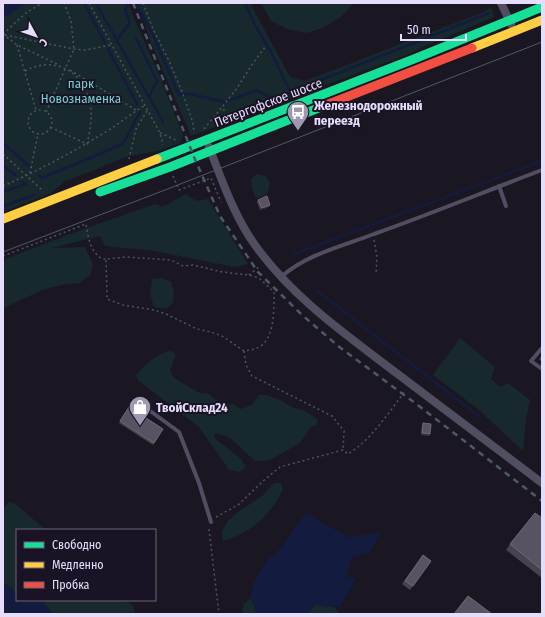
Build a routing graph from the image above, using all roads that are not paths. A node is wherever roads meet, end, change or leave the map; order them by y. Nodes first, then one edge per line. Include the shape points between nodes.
1 (501, 3) edge
2 (542, 7) edge
3 (509, 20) junction
4 (542, 20) edge
5 (514, 31) junction
6 (206, 141) junction
7 (210, 151) junction
8 (542, 170) edge
9 (499, 186) junction
10 (90, 196) dead end
11 (506, 206) dead end
12 (3, 219) edge
13 (280, 277) junction
14 (542, 348) edge
15 (542, 369) edge
16 (142, 405) dead end
17 (542, 483) edge
18 (211, 522) road end

1 - 3 street
2 - 3 main road, Петергофское шоссе
3 - 5 street
3 - 6 main road, Петергофское шоссе
4 - 5 main road, Петергофское шоссе
5 - 7 main road, Петергофское шоссе
6 - 7 street
6 - 12 main road, Петергофское шоссе
7 - 10 main road, Петергофское шоссе
7 - 13 street via 244,228
8 - 9 lane
9 - 11 lane
9 - 13 lane via 331,249
13 - 17 street via 319,314
14 - 15 lane via 532,361
16 - 18 lane via 179,432

